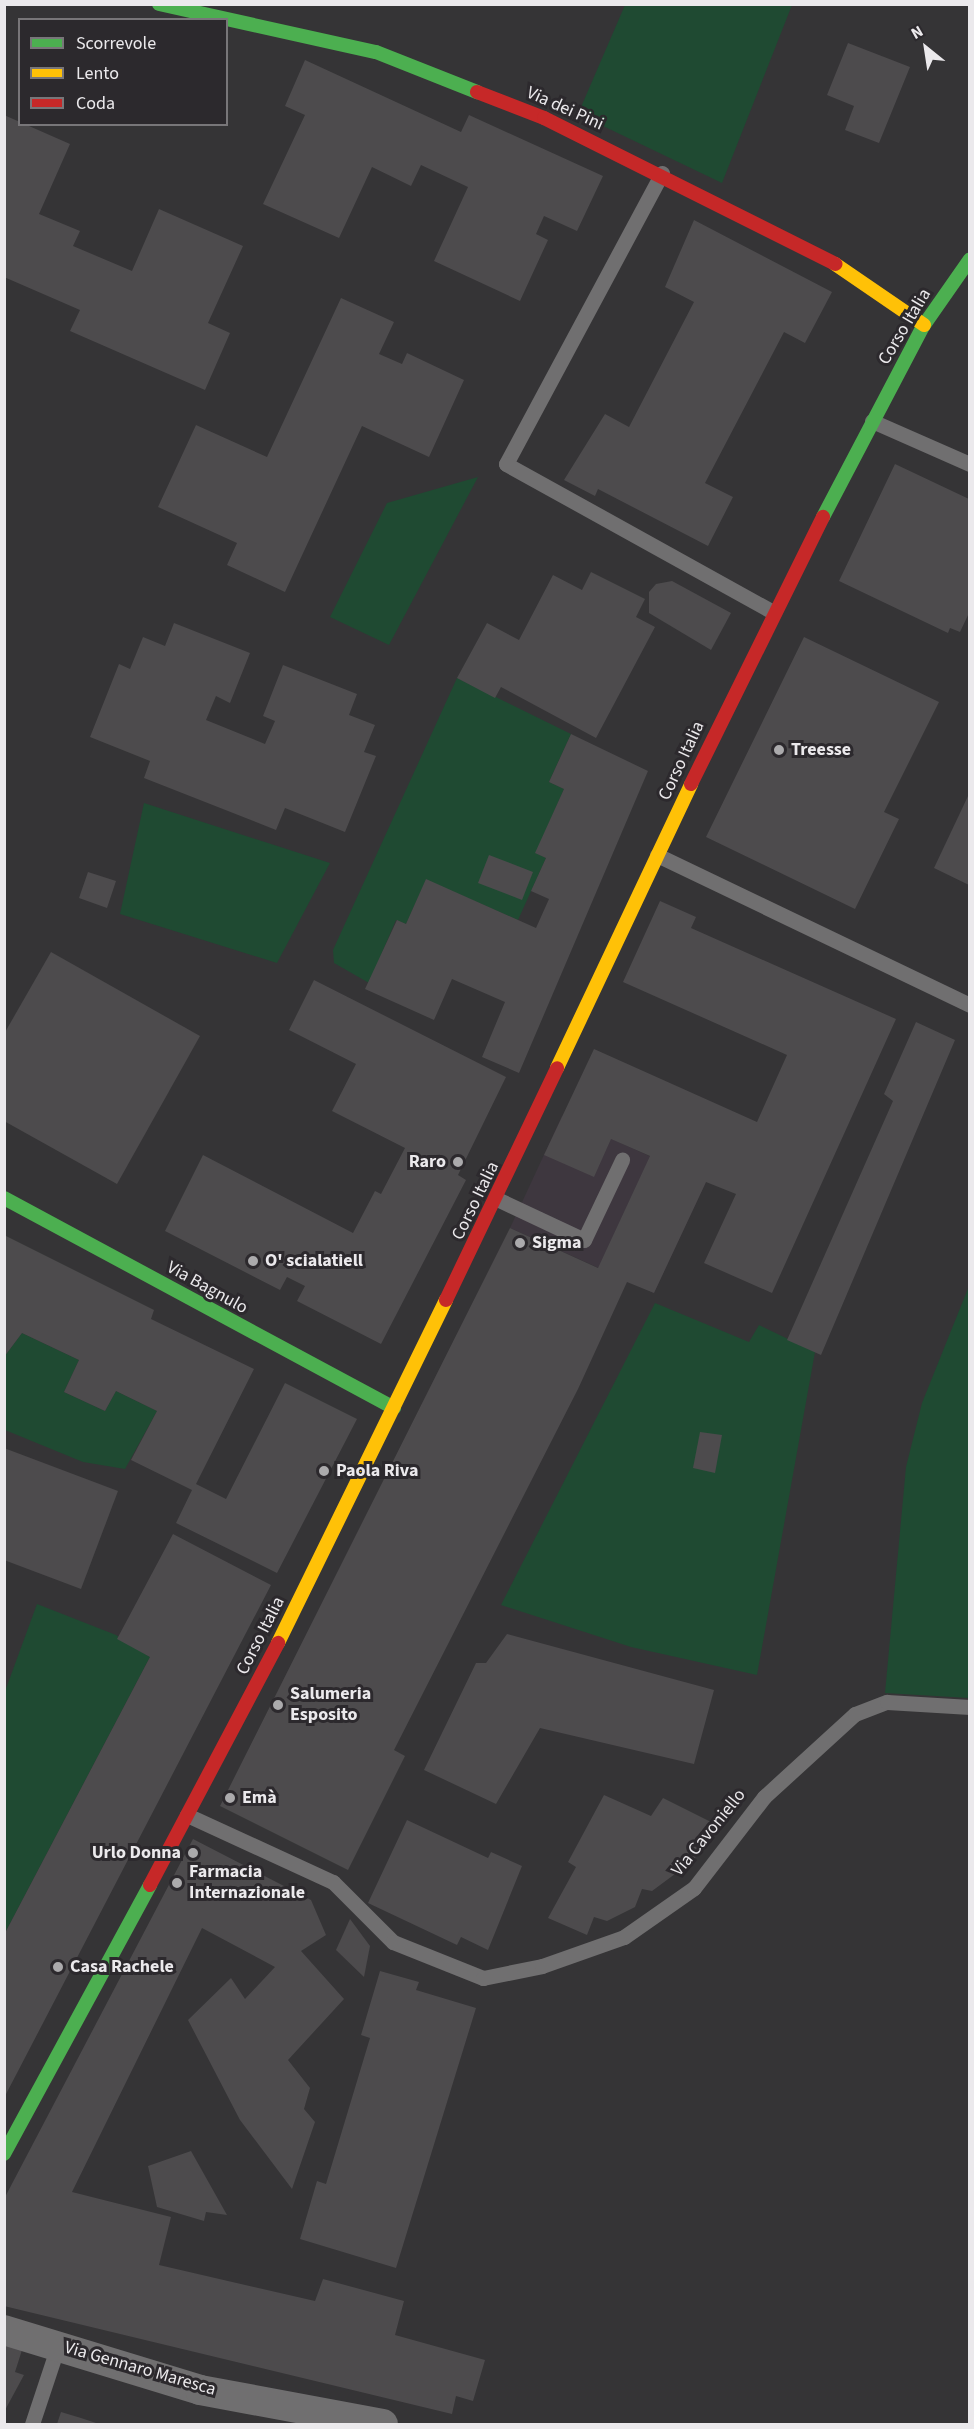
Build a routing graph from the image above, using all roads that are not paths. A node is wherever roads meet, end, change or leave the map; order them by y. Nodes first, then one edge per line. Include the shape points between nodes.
1 (159, 4) edge
2 (222, 18) edge
3 (228, 19) edge
4 (662, 172) junction
5 (969, 259) edge
6 (924, 325) junction
7 (872, 421) junction
8 (969, 464) edge
9 (773, 612) junction
10 (657, 855) junction
11 (969, 1005) edge
12 (622, 1160) dead end
13 (4, 1198) edge
14 (497, 1199) junction
15 (394, 1408) junction
16 (969, 1707) edge
17 (187, 1815) junction
18 (4, 2154) edge
19 (4, 2330) edge
20 (58, 2346) junction
21 (32, 2424) edge
22 (383, 2424) edge

1 - 2 main road, Via dei Pini
3 - 4 main road, Via dei Pini via 376,52 544,118
4 - 6 main road, Via dei Pini via 844,269
4 - 9 lane via 506,464
5 - 6 main road, Corso Italia
6 - 7 main road, Corso Italia
7 - 8 lane
7 - 9 main road, Corso Italia
9 - 10 main road, Corso Italia
10 - 11 lane
10 - 14 main road, Corso Italia
12 - 14 lane via 584,1240
13 - 15 main road, Via Bagnulo
14 - 15 main road, Corso Italia
15 - 17 main road, Corso Italia
16 - 17 lane, Via Cavoniello via 887,1702 855,1714 764,1797 694,1888 624,1937 542,1966 483,1978 393,1942 333,1882
17 - 18 main road, Corso Italia
19 - 20 street, Via Gennaro Maresca
20 - 21 lane
20 - 22 street, Via Gennaro Maresca via 200,2390

